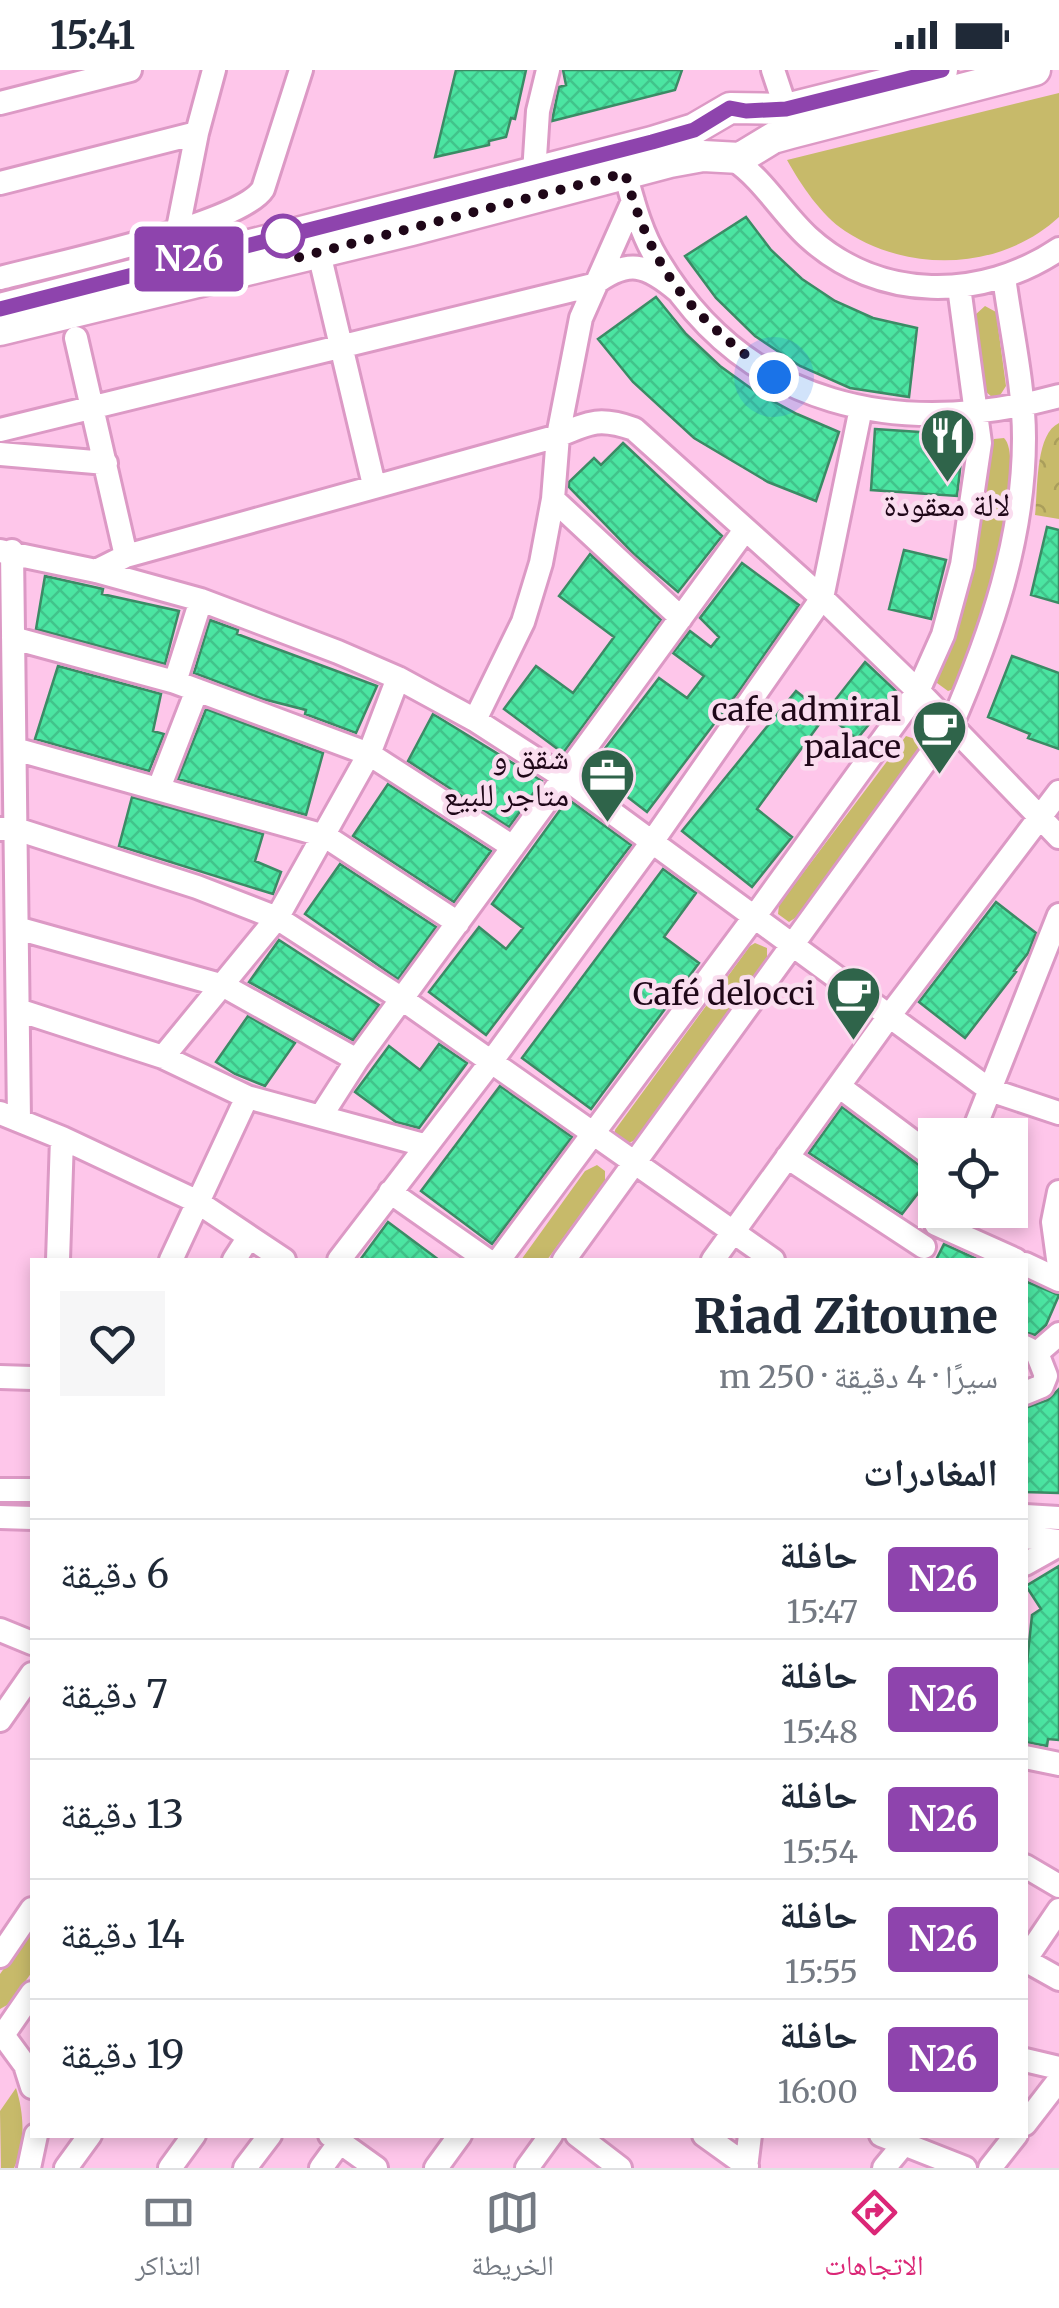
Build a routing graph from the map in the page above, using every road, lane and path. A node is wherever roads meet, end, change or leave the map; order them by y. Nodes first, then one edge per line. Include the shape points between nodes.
1 (130, 70) edge
2 (214, 70) edge
3 (301, 70) edge
4 (548, 70) edge
5 (773, 70) edge
6 (942, 70) edge
7 (1036, 70) edge
8 (46, 81) edge
9 (0, 103) edge
10 (786, 109) junction
11 (746, 111) junction
12 (715, 116) junction
13 (198, 133) junction
14 (745, 159) junction
15 (534, 173) junction
16 (0, 183) edge
17 (629, 187) junction
18 (176, 231) junction
19 (1059, 250) edge
20 (319, 253) junction
21 (171, 264) junction
22 (0, 278) edge
23 (1004, 278) junction
24 (593, 285) junction
25 (959, 288) junction
26 (678, 291) junction
27 (0, 309) edge
28 (0, 330) edge
29 (76, 338) dead end
30 (342, 344) junction
31 (1059, 396) edge
32 (1021, 406) junction
33 (93, 407) junction
34 (862, 408) junction
35 (977, 412) junction
36 (0, 430) edge
37 (558, 436) junction
38 (0, 454) edge
39 (106, 463) junction
40 (374, 486) junction
41 (553, 499) junction
42 (746, 530) junction
43 (6, 551) edge
44 (126, 556) junction
45 (96, 571) junction
46 (822, 598) junction
47 (201, 600) junction
48 (682, 618) junction
49 (13, 638) junction
50 (398, 678) junction
51 (174, 682) junction
52 (197, 690) junction
53 (918, 691) junction
54 (476, 720) junction
55 (951, 726) junction
56 (15, 749) junction
57 (369, 754) junction
58 (565, 778) junction
59 (159, 788) junction
60 (1059, 792) edge
61 (1039, 818) junction
62 (8, 829) edge
63 (325, 836) junction
64 (1059, 838) edge
65 (652, 842) junction
66 (513, 847) junction
67 (1059, 914) edge
68 (756, 916) junction
69 (277, 918) junction
70 (458, 922) junction
71 (17, 928) junction
72 (792, 943) junction
73 (224, 986) junction
74 (402, 998) junction
75 (18, 1010) junction
76 (890, 1015) junction
77 (163, 1057) junction
78 (357, 1060) junction
79 (491, 1062) junction
80 (840, 1087) junction
81 (990, 1090) junction
82 (247, 1098) junction
83 (1059, 1113) edge
84 (10, 1116) edge
85 (321, 1116) junction
86 (979, 1118) edge
87 (594, 1135) junction
88 (62, 1138) junction
89 (424, 1145) junction
90 (918, 1145) edge
91 (787, 1157) junction
92 (633, 1164) junction
93 (390, 1192) junction
94 (1059, 1192) edge
95 (196, 1202) junction
96 (934, 1228) edge
97 (959, 1228) edge
98 (733, 1232) junction
99 (249, 1237) junction
100 (921, 1253) edge
101 (58, 1258) edge
102 (172, 1258) edge
103 (235, 1258) edge
104 (281, 1258) edge
105 (340, 1258) edge
106 (484, 1258) edge
107 (500, 1258) edge
108 (565, 1258) edge
109 (715, 1258) edge
110 (770, 1258) edge
111 (1012, 1258) edge
112 (1028, 1265) edge
113 (1059, 1266) edge
114 (1059, 1280) edge
115 (1059, 1334) edge
116 (1031, 1350) edge
117 (0, 1377) edge
118 (30, 1378) edge
119 (1028, 1392) edge
120 (0, 1490) edge
121 (30, 1490) edge
122 (1028, 1516) edge
123 (0, 1517) edge
124 (30, 1518) edge
125 (1059, 1518) edge
126 (1028, 1538) edge
127 (1059, 1543) edge
128 (1028, 1562) edge
129 (0, 1630) edge
130 (30, 1643) edge
131 (30, 1677) edge
132 (0, 1720) edge
133 (1028, 1758) edge
134 (1059, 1764) edge
135 (1028, 1868) edge
136 (1059, 1886) edge
137 (1059, 1910) edge
138 (30, 1912) edge
139 (0, 1956) edge
140 (1028, 1956) edge
141 (1028, 1962) edge
142 (1059, 1980) edge
143 (30, 1996) edge
144 (2, 2033) edge
145 (1028, 2061) edge
146 (1059, 2068) edge
147 (1059, 2080) edge
148 (30, 2082) edge
149 (1028, 2120) edge
150 (35, 2138) edge
151 (88, 2138) edge
152 (192, 2138) edge
153 (268, 2138) edge
154 (454, 2138) edge
155 (549, 2138) edge
156 (581, 2138) edge
157 (708, 2138) edge
158 (750, 2138) edge
159 (888, 2138) edge
160 (1014, 2138) edge
161 (335, 2139) edge
162 (903, 2145) junction
163 (616, 2167) edge
164 (746, 2167) edge
165 (29, 2168) edge
166 (66, 2168) edge
167 (170, 2168) edge
168 (245, 2168) edge
169 (321, 2168) edge
170 (376, 2168) edge
171 (436, 2168) edge
172 (526, 2168) edge
173 (884, 2168) edge
174 (965, 2168) edge
175 (990, 2168) edge

1 - 8 street
2 - 13 street
3 - 18 street via 258,197
4 - 15 street
5 - 10 street
6 - 10 main road
7 - 14 main road via 792,133
8 - 9 street
10 - 11 main road
11 - 12 main road via 730,108
11 - 14 main road via 760,132
12 - 14 main road via 709,131 718,153
12 - 15 main road via 694,130
13 - 16 street
13 - 18 street
14 - 17 main road via 703,156
14 - 25 street via 796,225 843,262 899,284
15 - 21 main road
17 - 20 main road
17 - 24 street
17 - 26 street via 656,258
18 - 21 street
18 - 22 street
19 - 23 street
20 - 28 main road
20 - 30 street
21 - 27 main road
23 - 25 street
23 - 32 street
24 - 26 street via 608,273 637,267
24 - 30 street
24 - 37 street
25 - 35 street
26 - 34 street via 774,377
29 - 33 street
30 - 33 street
30 - 40 street
31 - 32 street
32 - 35 street
32 - 55 street via 1019,501 1007,574
33 - 36 street
33 - 39 street
34 - 35 street
34 - 46 street
35 - 53 street via 980,443 962,565
37 - 40 street
37 - 41 street
37 - 42 street via 594,420 634,429
38 - 39 street
39 - 44 street
40 - 44 street
41 - 48 street
41 - 54 street via 523,622
42 - 46 street
42 - 48 street
43 - 45 street
43 - 49 street
44 - 45 street
45 - 47 street
46 - 53 street
46 - 65 street
47 - 50 street
47 - 51 street
48 - 58 street
49 - 51 street
49 - 56 street
50 - 54 street
50 - 57 street
51 - 52 street
52 - 57 street
52 - 59 street
53 - 55 street
53 - 68 street
54 - 58 street
55 - 61 street
55 - 72 street
56 - 59 street
56 - 62 street
57 - 63 street
57 - 66 street
58 - 65 street
58 - 66 street
59 - 63 street
60 - 61 street
61 - 64 street
61 - 76 street
62 - 69 street
62 - 71 street
63 - 69 street
63 - 70 street
65 - 68 street
65 - 79 street
66 - 70 street
67 - 81 street
68 - 72 street
68 - 87 street
69 - 73 street
69 - 74 street
70 - 74 street
71 - 73 street
71 - 75 street
72 - 76 street
72 - 92 street
73 - 77 street
73 - 78 street
74 - 78 street
74 - 79 street
75 - 77 street
75 - 84 street
76 - 80 street
76 - 81 street
77 - 82 street
78 - 85 street
79 - 87 street
79 - 89 street
80 - 90 street
80 - 91 street
81 - 83 street
81 - 86 street
82 - 85 street
82 - 95 street
84 - 88 street
85 - 89 street
87 - 92 street
87 - 107 street
88 - 95 street
88 - 101 street
89 - 93 street
91 - 98 street
91 - 100 street
92 - 98 street
92 - 108 street
93 - 105 street
93 - 106 street
94 - 113 street via 1052,1222
95 - 99 street
95 - 102 street
96 - 100 street
97 - 111 street
98 - 109 street
98 - 110 street
99 - 103 street
99 - 104 street
112 - 114 street
115 - 116 street
116 - 119 street via 1046,1380
117 - 118 street
120 - 121 street
122 - 125 street
123 - 124 street
126 - 127 street
127 - 128 street
129 - 130 street
131 - 132 street
133 - 134 street
135 - 136 street
137 - 140 street
138 - 139 street
141 - 142 street
143 - 144 street
144 - 148 street
145 - 146 street
147 - 149 street
150 - 165 street
151 - 166 street
152 - 167 street
153 - 168 street
154 - 171 street
155 - 172 street
156 - 163 street
157 - 164 street
158 - 164 street
159 - 162 street
160 - 175 street
161 - 169 street
161 - 170 street
162 - 173 street
162 - 174 street

